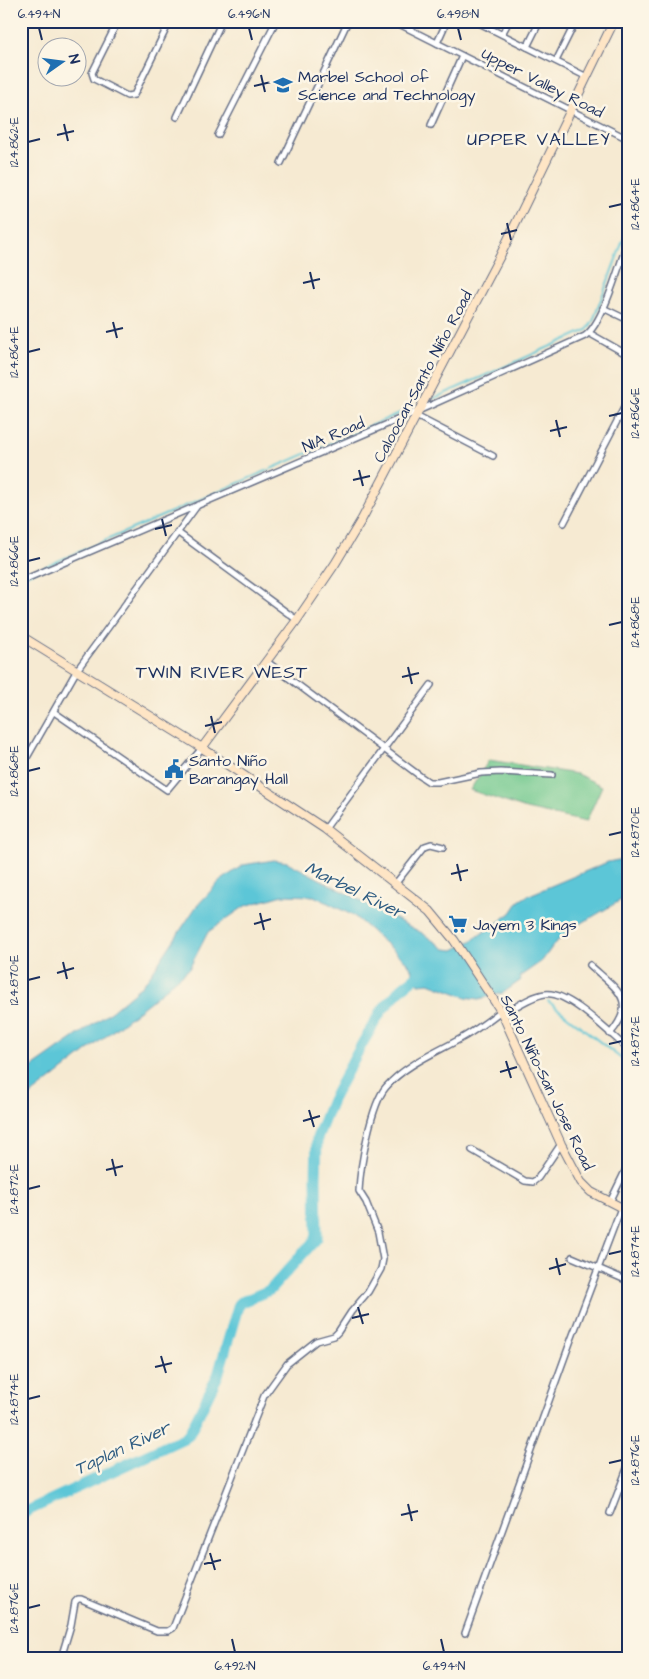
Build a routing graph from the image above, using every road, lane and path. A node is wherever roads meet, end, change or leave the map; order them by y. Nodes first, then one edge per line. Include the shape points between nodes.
1 (118, 21) edge
2 (170, 21) edge
3 (222, 21) edge
4 (276, 21) edge
5 (348, 21) edge
6 (393, 21) edge
7 (447, 21) edge
8 (509, 21) edge
9 (540, 21) edge
10 (576, 21) edge
11 (614, 21) edge
12 (476, 22) edge
13 (502, 34) junction
14 (437, 43) junction
15 (527, 47) junction
16 (462, 56) junction
17 (556, 61) junction
18 (587, 77) junction
19 (572, 110) junction
20 (177, 117) dead end
21 (431, 125) dead end
22 (218, 135) dead end
23 (628, 139) edge
24 (281, 163) dead end
25 (628, 241) edge
26 (603, 308) junction
27 (628, 320) edge
28 (589, 333) junction
29 (627, 356) edge
30 (628, 400) edge
31 (417, 413) junction
32 (493, 456) dead end
33 (197, 506) junction
34 (564, 523) dead end
35 (177, 532) junction
36 (21, 582) edge
37 (297, 620) junction
38 (21, 636) edge
39 (266, 661) junction
40 (77, 670) junction
41 (431, 685) dead end
42 (54, 712) junction
43 (202, 748) junction
44 (384, 749) junction
45 (21, 768) edge
46 (552, 775) dead end
47 (325, 829) junction
48 (443, 847) dead end
49 (396, 883) junction
50 (590, 965) dead end
51 (502, 1012) junction
52 (610, 1034) junction
53 (628, 1049) edge
54 (561, 1144) junction
55 (472, 1150) dead end
56 (628, 1165) edge
57 (610, 1202) junction
58 (625, 1209) edge
59 (572, 1257) dead end
60 (598, 1269) junction
61 (628, 1281) edge
62 (628, 1466) edge
63 (610, 1513) dead end
64 (465, 1633) dead end
65 (61, 1658) edge

1 - 2 street via 92,74 94,79 131,96 137,90
3 - 20 street
4 - 22 street
5 - 24 street
6 - 14 street, Upper Valley Road
7 - 14 street
8 - 13 street
9 - 15 street
10 - 17 street
11 - 18 main road, Caloocan-Santo Niño Road
12 - 13 street
13 - 15 street
14 - 16 street, Upper Valley Road
15 - 17 street
16 - 19 street, Upper Valley Road
16 - 21 street
17 - 18 street
18 - 19 main road, Caloocan-Santo Niño Road
19 - 23 street, Upper Valley Road
19 - 31 main road, Caloocan-Santo Niño Road
25 - 26 street
26 - 27 street
26 - 28 street
28 - 29 street
28 - 31 street, NIA Road
30 - 34 street
31 - 32 street
31 - 33 street, NIA Road
31 - 37 main road, Caloocan-Santo Niño Road via 349,542
33 - 35 street
33 - 36 street, NIA Road
35 - 37 street
35 - 40 street
37 - 39 main road, Caloocan-Santo Niño Road
38 - 40 main road, Santo Niño-San Jose Road
39 - 43 main road, Caloocan-Santo Niño Road
39 - 44 street
40 - 42 street
40 - 43 main road, Santo Niño-San Jose Road
41 - 44 street
42 - 43 street via 167,790
42 - 45 street
43 - 47 main road, Santo Niño-San Jose Road
44 - 46 street via 429,782 481,773
44 - 47 street
47 - 49 main road, Santo Niño-San Jose Road
48 - 49 street via 425,846
49 - 51 main road, Santo Niño-San Jose Road via 430,911 454,940
50 - 52 street via 618,991 623,1000 622,1019
51 - 52 street via 536,997 556,994 571,1001
51 - 54 main road, Santo Niño-San Jose Road
51 - 65 street via 403,1072 385,1088 376,1103 359,1191 380,1237 381,1269 338,1332 313,1344 287,1364 264,1396 172,1628 157,1631 78,1599
52 - 53 street
54 - 55 street via 533,1182 525,1181
54 - 57 main road, Santo Niño-San Jose Road via 581,1182 591,1192
56 - 57 street
57 - 58 main road, Santo Niño-San Jose Road
58 - 60 street
59 - 60 street
60 - 61 street
60 - 64 street
62 - 63 street

